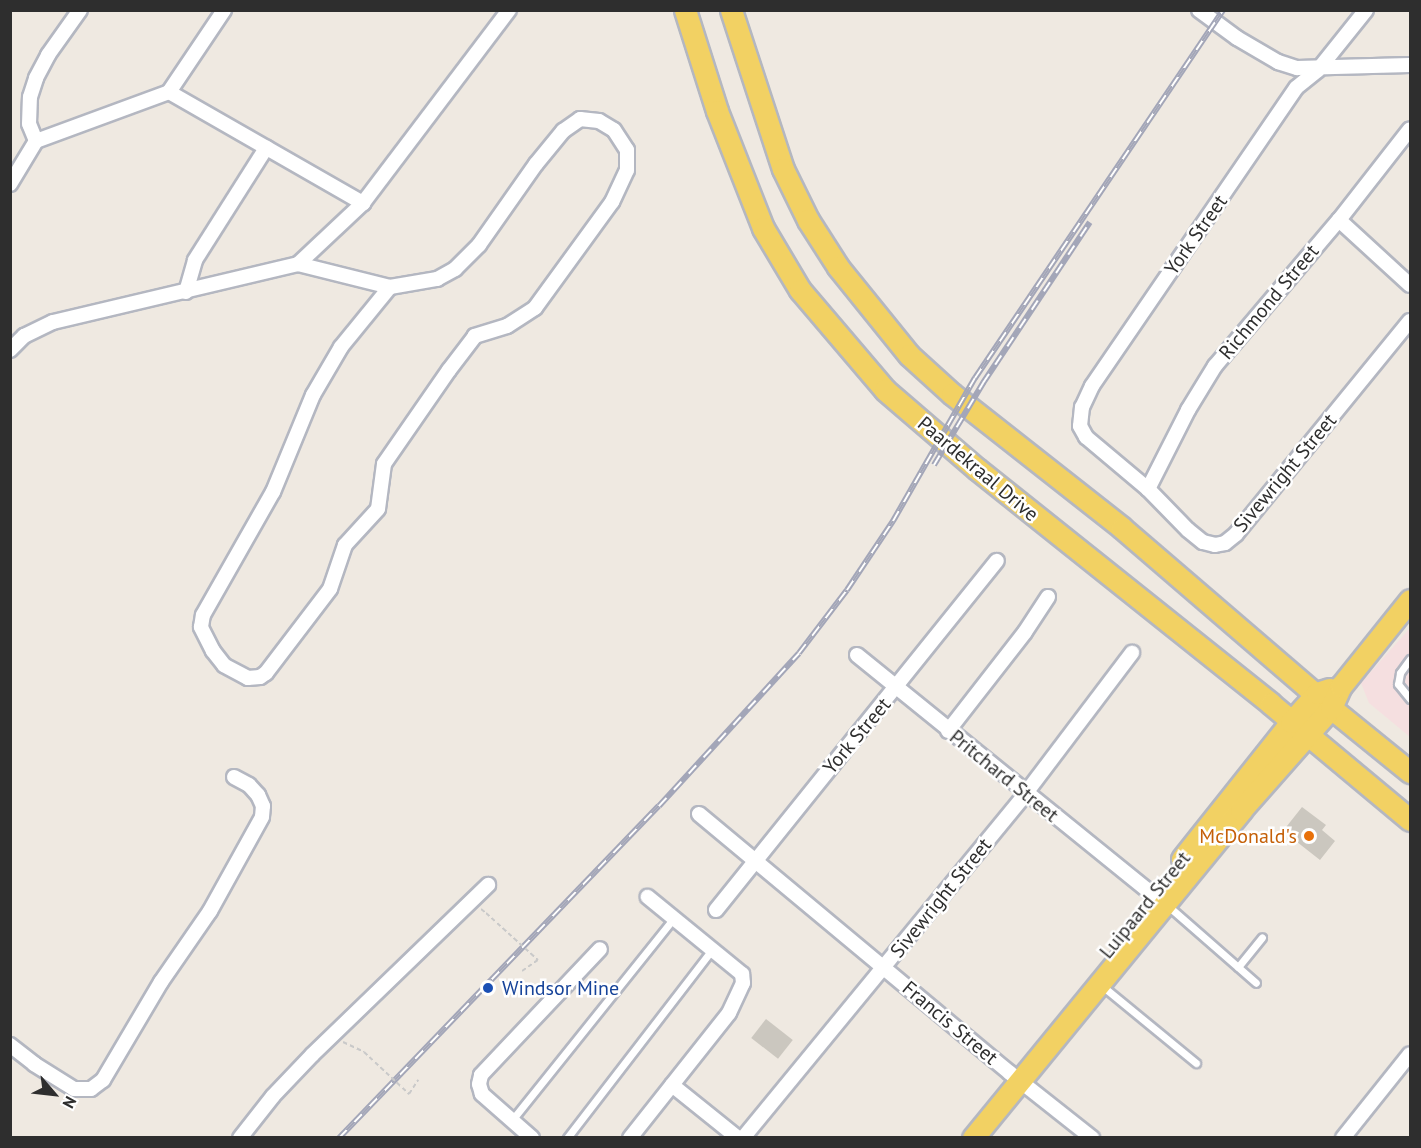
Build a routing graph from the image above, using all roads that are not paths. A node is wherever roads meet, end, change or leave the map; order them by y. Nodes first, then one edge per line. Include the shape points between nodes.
1 (80, 10) edge
2 (224, 10) edge
3 (509, 10) edge
4 (684, 10) edge
5 (730, 10) edge
6 (1199, 10) edge
7 (1366, 10) edge
8 (1410, 64) edge
9 (1318, 70) junction
10 (169, 92) junction
11 (1410, 129) edge
12 (36, 141) junction
13 (266, 148) junction
14 (10, 184) edge
15 (363, 203) junction
16 (1339, 220) junction
17 (298, 264) junction
18 (1410, 285) edge
19 (390, 287) junction
20 (186, 292) junction
21 (1410, 321) edge
22 (10, 351) edge
23 (1082, 407) joint
24 (1148, 489) junction
25 (997, 561) dead end
26 (1048, 597) dead end
27 (1410, 600) edge
28 (1132, 653) dead end
29 (857, 655) dead end
30 (1410, 659) edge
31 (897, 689) junction
32 (1410, 699) edge
33 (1324, 700) junction
34 (1299, 729) junction
35 (948, 731) junction
36 (1410, 772) edge
37 (234, 777) dead end
38 (1026, 793) junction
39 (699, 814) dead end
40 (1410, 820) edge
41 (754, 861) junction
42 (488, 885) dead end
43 (648, 897) dead end
44 (1159, 899) junction
45 (716, 910) dead end
46 (674, 918) junction
47 (1262, 938) dead end
48 (600, 949) dead end
49 (712, 950) junction
50 (885, 967) junction
51 (1238, 967) junction
52 (1256, 983) dead end
53 (1099, 984) junction
54 (10, 1045) edge
55 (1410, 1054) edge
56 (1196, 1063) dead end
57 (1015, 1077) junction
58 (672, 1085) junction
59 (512, 1120) junction
60 (240, 1137) edge
61 (532, 1137) edge
62 (567, 1137) edge
63 (630, 1137) edge
64 (738, 1137) edge
65 (743, 1137) edge
66 (958, 1137) edge
67 (974, 1137) edge
68 (1092, 1137) edge
69 (1342, 1137) edge

1 - 12 street via 36,78 30,97 29,124
2 - 10 street
3 - 15 street
4 - 34 main road, Paardekraal Drive via 717,111 763,228 800,290 823,318 885,390 918,419
5 - 33 main road, Paardekraal Drive via 783,169 808,220 838,267 909,355 952,394 1122,528
6 - 9 street via 1236,38 1278,62
7 - 9 street
8 - 9 street
9 - 23 street, York Street via 1296,88 1104,368
10 - 12 street
10 - 13 street
11 - 16 street, Richmond Street
12 - 14 street
13 - 15 street
13 - 20 street via 195,260
15 - 17 street
16 - 18 street
16 - 24 street, Richmond Street via 1215,366
17 - 19 street
17 - 20 street
19 - 19 street via 437,279 455,269 479,245 563,131 580,119 599,121 614,130 627,150 627,170 612,202 535,308 507,326 475,336 384,464 378,509 345,545 330,590 266,673 255,678 239,675 213,651 201,627 203,615 273,492 313,395 341,347
20 - 22 street via 53,322 24,336
21 - 24 street, Sivewright Street via 1225,543 1203,542
23 - 24 street, Sivewright Street via 1080,426 1086,437
25 - 31 street, York Street
26 - 35 street
27 - 33 main road, Luipaard Street via 1341,686
28 - 38 street, Sivewright Street
29 - 31 street, Pritchard Street
30 - 32 lane via 1398,684
31 - 35 street, Pritchard Street
31 - 41 street, York Street
33 - 34 main road, Luipaard Street
33 - 36 main road, Paardekraal Drive
34 - 40 main road, Paardekraal Drive
34 - 44 main road, Luipaard Street
35 - 38 street, Pritchard Street
37 - 54 street via 258,795 262,817 210,911 161,982 103,1080 91,1089 74,1089
38 - 44 street, Pritchard Street
38 - 50 street, Sivewright Street
39 - 41 street, Francis Street
41 - 45 street, York Street
41 - 50 street, Francis Street
42 - 60 street via 312,1055
43 - 46 street
44 - 51 lane
44 - 53 main road, Luipaard Street
44 - 57 main road, Luipaard Street
46 - 49 street
46 - 59 lane
47 - 51 lane
48 - 59 street via 482,1075 482,1094
49 - 58 street via 742,974 742,988 729,1012
49 - 62 lane
50 - 57 street, Francis Street
50 - 65 street, Sivewright Street
51 - 52 lane
53 - 56 lane
53 - 57 main road, Luipaard Street
55 - 69 street
57 - 66 main road, Luipaard Street
57 - 67 main road, Luipaard Street
57 - 68 street, Francis Street
58 - 63 street
58 - 64 street
59 - 61 street

